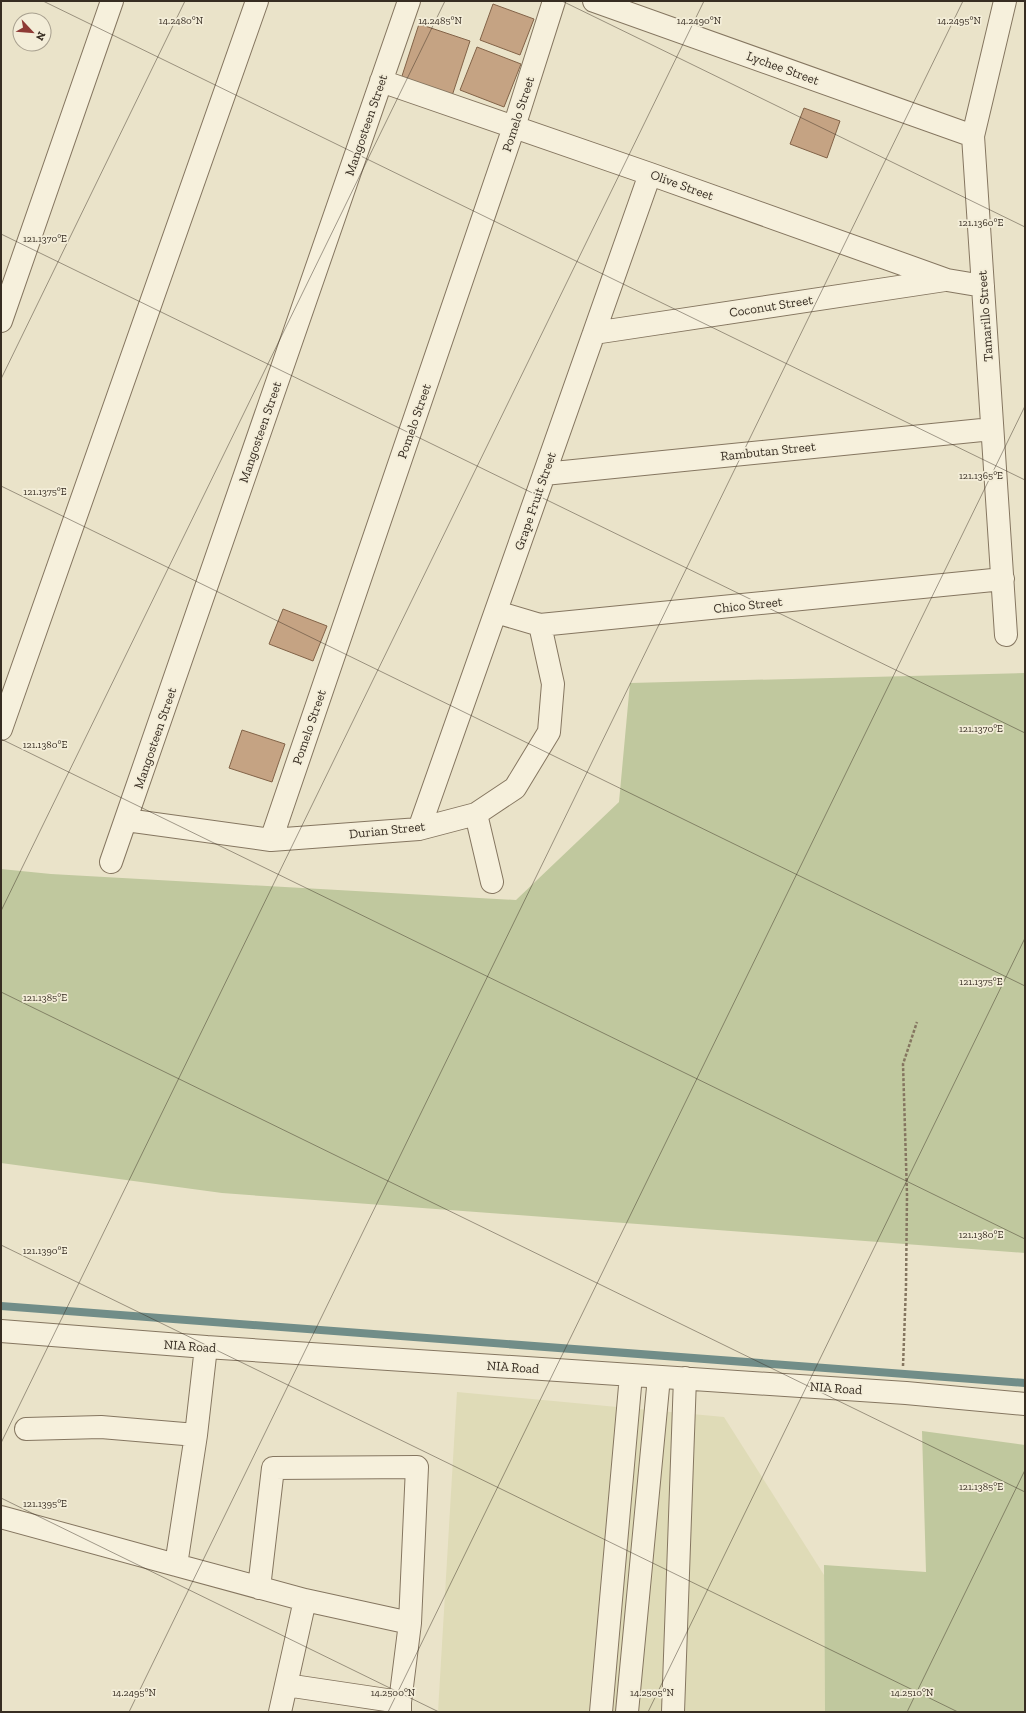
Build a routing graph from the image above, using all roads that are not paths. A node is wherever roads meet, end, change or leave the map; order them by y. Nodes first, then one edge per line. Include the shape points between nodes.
1 (112, 1) edge
2 (257, 1) edge
3 (409, 1) edge
4 (554, 1) edge
5 (594, 1) edge
6 (1005, 1) edge
7 (381, 82) junction
8 (514, 127) junction
9 (973, 136) junction
10 (650, 174) junction
11 (947, 280) junction
12 (983, 286) junction
13 (1, 321) edge
14 (594, 333) junction
15 (992, 429) junction
16 (544, 474) junction
17 (1003, 580) junction
18 (496, 612) junction
19 (540, 625) junction
20 (1006, 635) dead end
21 (1, 729) edge
22 (476, 814) junction
23 (126, 820) junction
24 (419, 829) junction
25 (271, 840) junction
26 (111, 862) dead end
27 (492, 882) dead end
28 (1, 1331) edge
29 (206, 1347) junction
30 (630, 1375) junction
31 (659, 1377) junction
32 (685, 1378) junction
33 (1025, 1404) edge
34 (26, 1429) dead end
35 (196, 1435) junction
36 (1, 1517) edge
37 (176, 1565) junction
38 (259, 1588) junction
39 (305, 1600) junction
40 (410, 1623) junction
41 (286, 1685) junction
42 (400, 1707) edge
43 (280, 1712) edge
44 (601, 1712) edge
45 (627, 1712) edge
46 (673, 1712) edge

1 - 13 street
2 - 21 street
3 - 7 street, Mangosteen Street
4 - 8 street, Pomelo Street
5 - 9 street, Lychee Street
6 - 9 street, Tamarillo Street
7 - 8 street, Olive Street
7 - 23 street, Mangosteen Street
8 - 10 street, Olive Street
8 - 25 street, Pomelo Street
9 - 12 street, Tamarillo Street
10 - 11 street, Olive Street
10 - 14 street, Grape Fruit Street
11 - 12 street, Olive Street
11 - 14 street, Coconut Street
12 - 15 street, Tamarillo Street
14 - 16 street, Grape Fruit Street
15 - 16 street, Rambutan Street
15 - 17 street, Tamarillo Street
16 - 18 street, Grape Fruit Street
17 - 19 street, Chico Street
17 - 20 street, Tamarillo Street
18 - 19 street, Chico Street
18 - 24 street, Grape Fruit Street
19 - 22 street, Durian Street via 554,684 549,732 515,788
22 - 24 street, Durian Street
22 - 27 street
23 - 25 street, Durian Street
23 - 26 street, Mangosteen Street
24 - 25 street, Durian Street
28 - 29 street, NIA Road
29 - 30 street, NIA Road
29 - 35 street
30 - 31 street, NIA Road
30 - 44 street
31 - 32 street, NIA Road
31 - 45 street
32 - 33 street, NIA Road
32 - 46 street
34 - 35 street via 102,1427
35 - 37 street
36 - 37 street
37 - 38 street
38 - 39 street
38 - 40 street via 273,1468 417,1467
39 - 40 street
39 - 41 street
40 - 42 street
41 - 42 street
41 - 43 street

